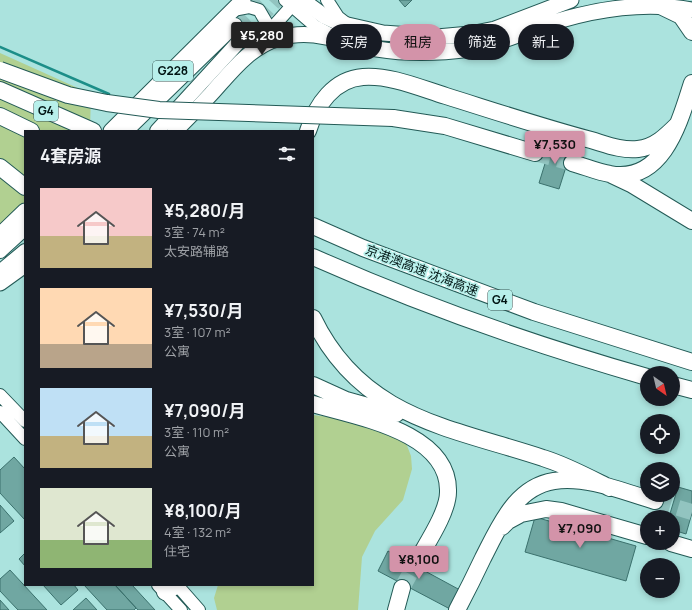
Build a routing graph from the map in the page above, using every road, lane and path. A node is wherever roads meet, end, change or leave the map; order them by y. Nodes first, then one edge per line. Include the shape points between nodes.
1 (327, 0) edge
2 (571, 0) edge
3 (294, 2) edge
4 (652, 2) junction
5 (238, 3) edge
6 (692, 10) edge
7 (346, 24) edge
8 (348, 24) edge
9 (326, 32) edge
10 (692, 32) edge
11 (382, 33) edge
12 (326, 36) edge
13 (262, 38) junction
14 (382, 49) edge
15 (245, 58) junction
16 (0, 70) edge
17 (692, 83) edge
18 (0, 90) edge
19 (0, 116) edge
20 (678, 124) junction
21 (29, 130) edge
22 (91, 130) edge
23 (112, 130) edge
24 (127, 130) edge
25 (158, 130) edge
26 (176, 130) edge
27 (308, 130) edge
28 (535, 153) tunnel mouth
29 (572, 163) tunnel mouth
30 (0, 167) edge
31 (610, 174) junction
32 (24, 186) edge
33 (24, 212) edge
34 (687, 217) edge
35 (314, 226) edge
36 (24, 229) edge
37 (0, 235) edge
38 (0, 251) edge
39 (24, 252) edge
40 (314, 257) edge
41 (24, 267) edge
42 (24, 267) edge
43 (0, 272) edge
44 (0, 283) edge
45 (0, 290) edge
46 (314, 320) edge
47 (692, 362) edge
48 (640, 375) edge
49 (314, 385) edge
50 (680, 387) edge
51 (692, 390) edge
52 (0, 395) edge
53 (314, 404) edge
54 (0, 412) edge
55 (24, 420) edge
56 (422, 420) junction
57 (24, 438) edge
58 (610, 488) junction
59 (640, 496) tunnel mouth
60 (496, 532) junction
61 (640, 534) edge
62 (680, 546) edge
63 (692, 549) edge
64 (417, 561) tunnel mouth
65 (171, 586) edge
66 (402, 588) tunnel mouth
67 (180, 610) edge
68 (199, 610) edge
69 (396, 610) edge
70 (457, 610) edge

1 - 8 main road via 338,17
2 - 11 highway via 495,29 470,34 437,37
3 - 7 highway
3 - 9 main road via 315,26
3 - 13 main road
4 - 6 highway via 678,5
4 - 10 highway via 681,16
4 - 14 highway via 624,3 596,9 561,18 498,42 472,48 439,52
5 - 13 main road via 259,10 266,22
5 - 23 highway, G228
12 - 15 highway via 288,36 268,42
13 - 15 main road
15 - 26 highway
16 - 28 highway, bridge via 68,95 107,103 159,110 393,118 445,126
17 - 20 highway
18 - 22 highway, G4
19 - 21 highway, G4
20 - 27 highway via 652,145 625,149 399,82 363,77 350,80 326,97 317,108
20 - 31 highway via 670,142 650,165 636,172
24 - 25 main road via 240,30
29 - 31 highway
30 - 32 highway
31 - 34 highway
33 - 37 highway
35 - 47 highway, 京港澳高速 沈海高速 / G4 via 363,248 534,312
36 - 38 main road
39 - 43 main road
40 - 48 highway, G4 via 524,338
41 - 44 highway
42 - 45 main road
46 - 56 highway via 338,358 365,387 399,409
49 - 56 highway via 346,400
50 - 51 highway
52 - 55 main road
53 - 64 highway via 384,425 411,437 427,447 439,459 446,474 448,492 445,507
54 - 57 main road
56 - 58 highway via 545,458
58 - 59 highway
58 - 60 highway via 569,480 539,485 517,501
60 - 61 highway via 521,514 546,509
60 - 70 highway
62 - 63 highway
65 - 67 main road
65 - 68 main road
66 - 69 highway

